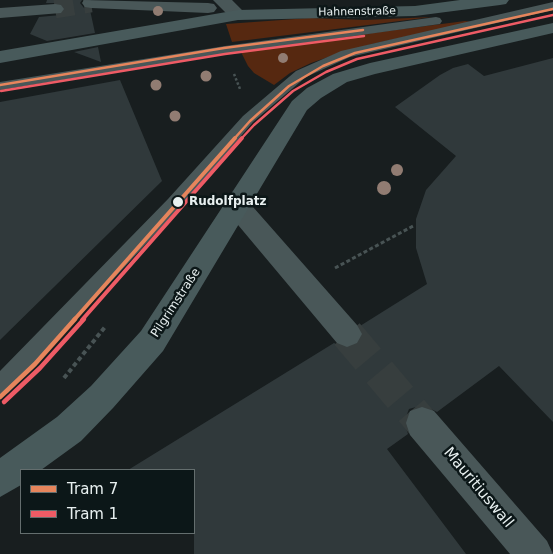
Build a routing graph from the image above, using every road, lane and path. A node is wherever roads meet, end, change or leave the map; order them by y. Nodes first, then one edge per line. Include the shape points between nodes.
1 (95, 0) edge
2 (500, 0) edge
3 (553, 1) edge
4 (553, 6) edge
5 (55, 9) tunnel mouth
6 (215, 9) edge
7 (0, 13) edge
8 (553, 28) edge
9 (51, 49) junction
10 (225, 50) junction
11 (0, 53) edge
12 (0, 57) edge
13 (0, 86) edge
14 (264, 105) junction
15 (238, 206) junction
16 (415, 225) dead end
17 (334, 268) dead end
18 (105, 327) dead end
19 (347, 334) tunnel mouth
20 (74, 364) dead end
21 (0, 386) edge
22 (422, 423) tunnel mouth
23 (0, 479) edge
24 (534, 554) edge

1 - 6 street via 91,3
2 - 6 main road, Hahnenstraße via 415,11 238,15
3 - 10 lane via 473,16
4 - 14 lane via 346,54 301,74
5 - 7 street
6 - 9 main road
8 - 15 main road, Pilgrimstraße via 370,68 340,78 299,106
9 - 11 main road
9 - 12 main road
10 - 13 lane
10 - 14 path via 243,96
14 - 21 lane
15 - 19 street
15 - 23 main road, Pilgrimstraße via 152,341 69,429
16 - 17 path
18 - 20 path
22 - 24 street, Mauritiuswall

